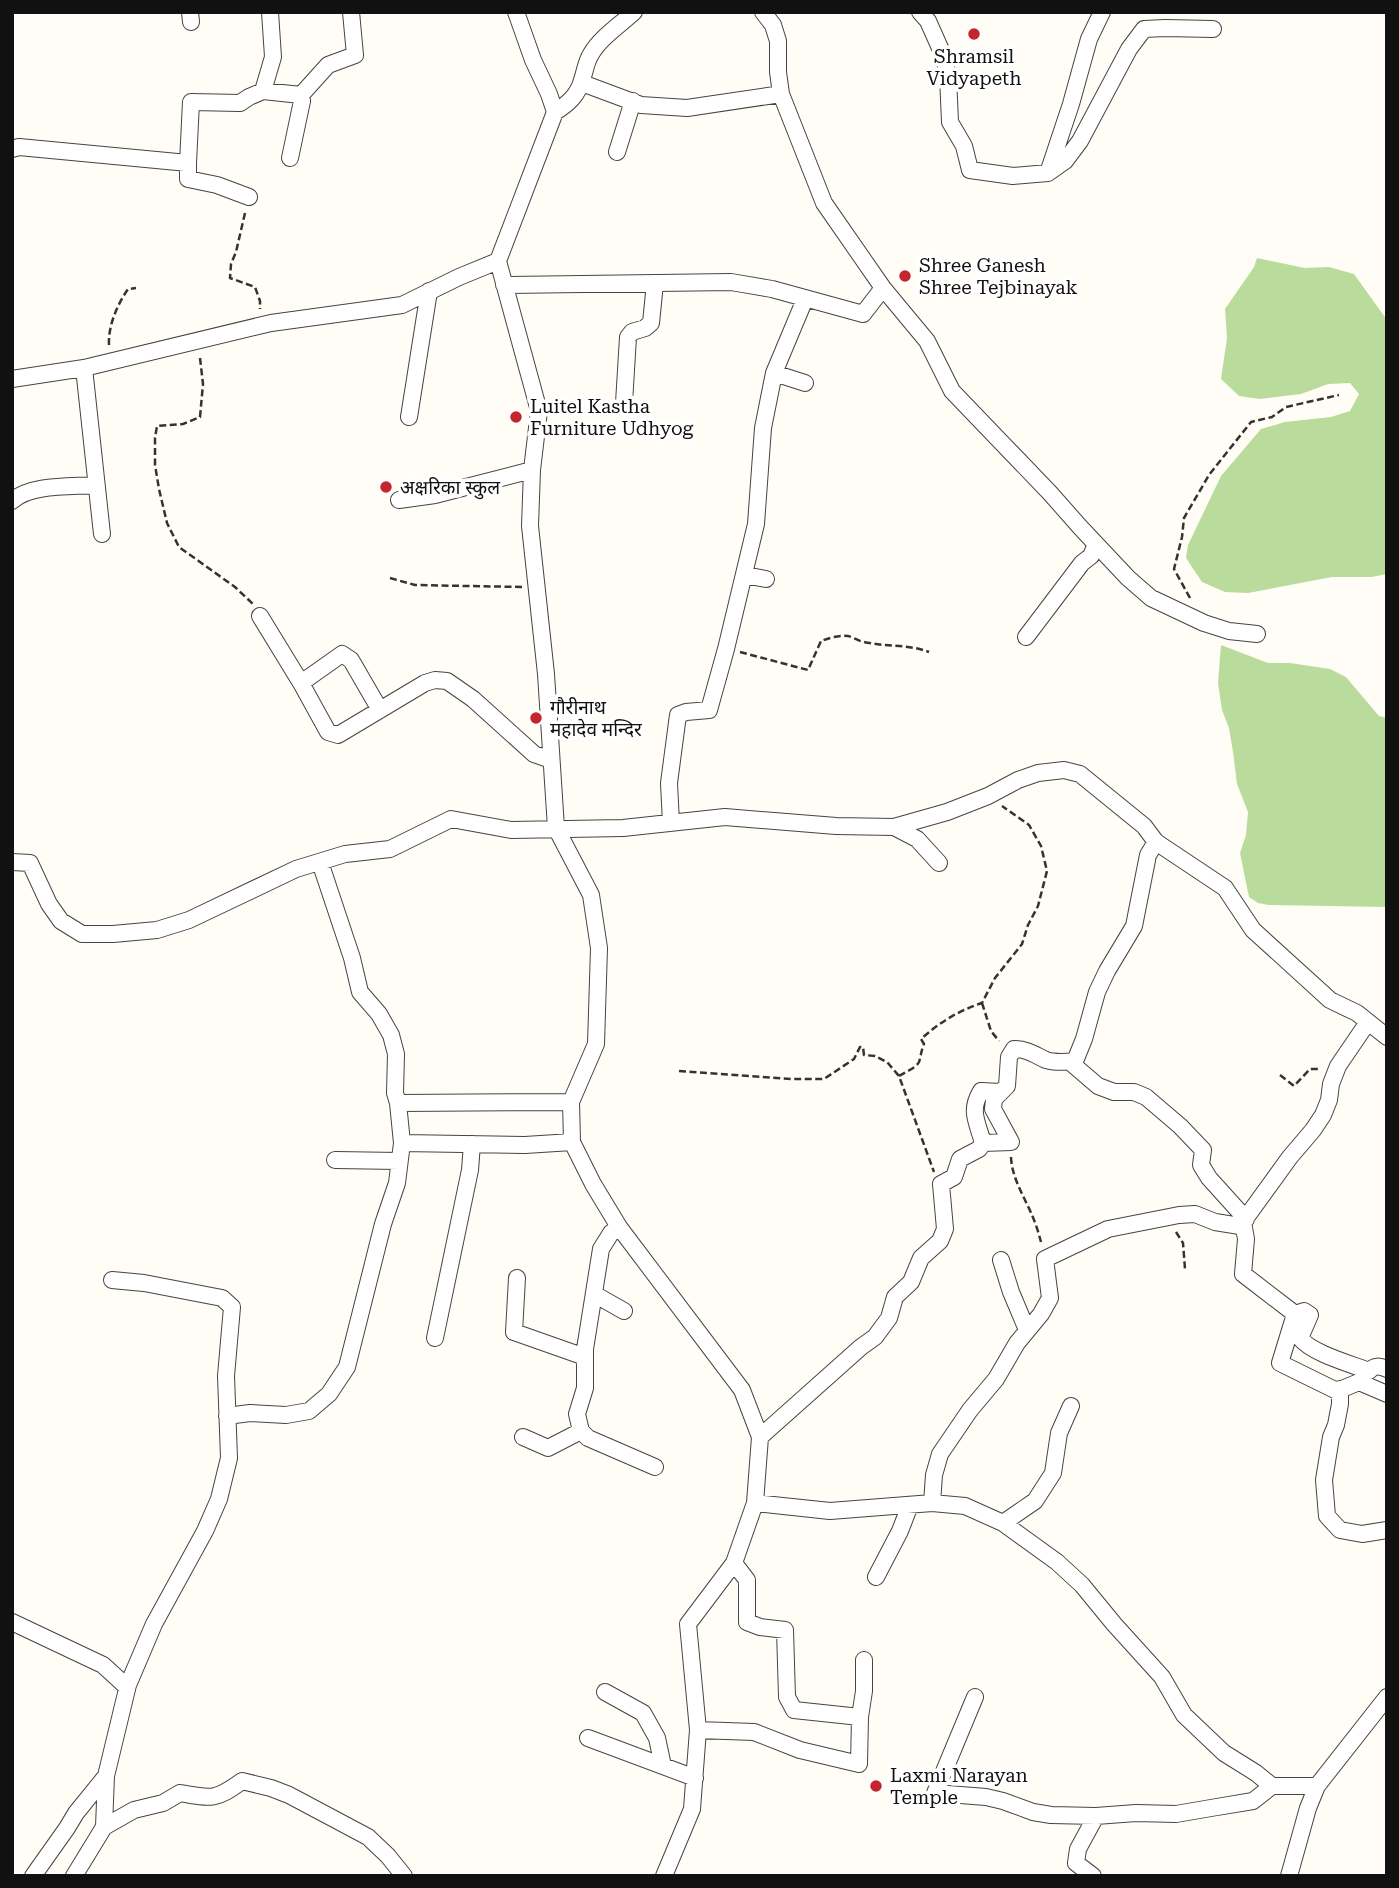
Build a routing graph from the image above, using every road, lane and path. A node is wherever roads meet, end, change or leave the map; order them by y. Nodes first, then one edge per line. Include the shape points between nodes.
1 (270, 12) edge
2 (351, 12) edge
3 (516, 12) edge
4 (634, 12) edge
5 (763, 12) edge
6 (920, 12) edge
7 (1102, 12) edge
8 (1213, 29) dead end
9 (582, 83) junction
10 (263, 91) junction
11 (781, 94) junction
12 (300, 95) junction
13 (633, 102) junction
14 (555, 112) junction
15 (12, 149) edge
16 (617, 152) dead end
17 (290, 158) dead end
18 (188, 163) junction
19 (1048, 173) junction
20 (249, 197) joint
21 (498, 261) junction
22 (655, 283) junction
23 (504, 285) junction
24 (136, 288) dead end
25 (883, 288) junction
26 (429, 291) junction
27 (805, 299) junction
28 (259, 326) junction
29 (198, 340) junction
30 (110, 362) junction
31 (84, 368) junction
32 (774, 373) junction
33 (12, 379) edge
34 (805, 383) dead end
35 (1339, 396) dead end
36 (624, 403) dead end
37 (409, 417) dead end
38 (532, 470) junction
39 (96, 485) junction
40 (399, 500) dead end
41 (12, 501) edge
42 (102, 534) dead end
43 (1096, 544) junction
44 (744, 575) junction
45 (390, 578) dead end
46 (766, 579) dead end
47 (536, 588) junction
48 (261, 616) joint
49 (1204, 623) junction
50 (1257, 634) dead end
51 (1026, 637) dead end
52 (726, 649) junction
53 (929, 652) dead end
54 (300, 683) junction
55 (380, 710) junction
56 (551, 760) junction
57 (988, 796) junction
58 (671, 823) junction
59 (894, 827) junction
60 (556, 828) junction
61 (1156, 842) junction
62 (12, 862) edge
63 (320, 862) junction
64 (939, 863) dead end
65 (982, 1003) junction
66 (1368, 1022) junction
67 (1387, 1037) edge
68 (1009, 1057) junction
69 (1070, 1062) junction
70 (679, 1071) dead end
71 (1280, 1074) dead end
72 (899, 1076) junction
73 (1333, 1078) junction
74 (1001, 1092) junction
75 (398, 1102) junction
76 (571, 1102) junction
77 (572, 1142) junction
78 (1012, 1142) junction
79 (402, 1143) junction
80 (983, 1143) junction
81 (472, 1144) junction
82 (335, 1160) dead end
83 (399, 1161) junction
84 (941, 1184) junction
85 (1178, 1215) junction
86 (1244, 1220) junction
87 (619, 1227) junction
88 (1045, 1259) junction
89 (1001, 1260) dead end
90 (1185, 1269) dead end
91 (517, 1278) dead end
92 (112, 1280) dead end
93 (594, 1294) junction
94 (624, 1311) dead end
95 (1295, 1314) junction
96 (1027, 1331) junction
97 (435, 1338) dead end
98 (585, 1357) junction
99 (1387, 1369) edge
100 (1340, 1389) junction
101 (1387, 1394) edge
102 (1072, 1406) dead end
103 (227, 1416) junction
104 (581, 1431) junction
105 (523, 1437) dead end
106 (760, 1437) junction
107 (654, 1467) dead end
108 (755, 1503) junction
109 (932, 1503) junction
110 (910, 1505) junction
111 (1003, 1522) junction
112 (1387, 1530) edge
113 (734, 1563) junction
114 (876, 1577) dead end
115 (12, 1622) edge
116 (864, 1660) dead end
117 (127, 1687) junction
118 (605, 1692) dead end
119 (975, 1697) dead end
120 (1387, 1697) edge
121 (860, 1717) junction
122 (698, 1730) junction
123 (588, 1738) dead end
124 (663, 1766) junction
125 (106, 1776) junction
126 (695, 1778) junction
127 (1272, 1786) junction
128 (1317, 1786) junction
129 (1096, 1816) junction
130 (104, 1827) junction
131 (666, 1875) edge
132 (33, 1876) edge
133 (74, 1876) edge
134 (404, 1876) edge
135 (1093, 1876) edge
136 (1289, 1876) edge

1 - 10 street via 273,57
2 - 12 street via 355,55 328,65
3 - 14 street
4 - 9 street via 592,52
5 - 11 street via 774,25 778,41
6 - 19 street via 944,57 950,122 964,146 970,170 1013,176
7 - 19 street via 1089,39
8 - 19 street via 1144,29 1080,141 1065,162
9 - 13 street
9 - 14 street via 568,104
10 - 12 street
10 - 18 street via 240,103 191,102
11 - 13 street via 687,108
11 - 25 street via 824,203
12 - 17 street
13 - 16 street
14 - 21 street
15 - 18 street
18 - 20 street via 188,179
20 - 28 path via 230,278 255,287 260,301
21 - 23 street
21 - 26 street
22 - 23 street
22 - 27 street via 731,282
22 - 36 street via 650,323 628,337
23 - 38 street via 539,411
24 - 30 path via 128,289 121,298 112,321
25 - 27 street via 863,314
25 - 43 street via 927,341 952,391
26 - 28 street via 402,305
26 - 37 street
27 - 32 street
28 - 29 street
29 - 30 street
29 - 48 path via 203,384 200,416 183,424 157,426 159,489 167,523 179,547 252,601
30 - 31 street
31 - 33 street
31 - 39 street
32 - 34 street
32 - 44 street
35 - 49 path via 1286,407 1251,422 1209,475 1184,518 1174,569
38 - 40 street
38 - 47 street via 530,526
39 - 41 street via 31,490
39 - 42 street
43 - 49 street via 1151,598
43 - 51 street
44 - 46 street
44 - 52 street
45 - 47 path via 415,585
47 - 56 street
48 - 54 street
49 - 50 street
52 - 53 path via 808,670 821,641 830,638 847,636
52 - 58 street via 709,710 678,715 669,783
54 - 55 street via 328,732 338,735
54 - 55 street via 342,654 351,660
55 - 56 street via 425,683 447,681 534,754
56 - 60 street
57 - 59 street
57 - 61 street via 1038,773 1064,770 1080,775 1144,826
57 - 65 path via 1028,825 1041,846 1047,871 1022,944
58 - 59 street via 724,817
58 - 60 street
59 - 64 street via 917,839
60 - 63 street via 511,830 452,819 390,849
60 - 76 street via 591,895 600,948 596,1044
61 - 66 street via 1225,888 1253,930 1330,1000
61 - 69 street via 1148,855 1134,926 1097,992 1084,1040 1075,1061
62 - 63 street via 30,863 61,921 82,933 113,934 157,930 189,920
63 - 75 street via 360,992 391,1035
65 - 68 path via 991,1031 999,1041 1010,1043
65 - 72 path via 932,1029 921,1040 919,1062
66 - 67 street
66 - 73 street
68 - 69 street via 1014,1049 1024,1049 1048,1061
68 - 74 street via 1007,1086
69 - 86 street via 1098,1086 1146,1097 1180,1126 1203,1150 1201,1166
70 - 72 path via 824,1079 855,1059 863,1047 864,1055 887,1062
71 - 73 path via 1294,1086 1310,1069
72 - 84 path
73 - 86 street via 1323,1115
74 - 78 street via 993,1109
74 - 80 street via 981,1091 974,1103
75 - 76 street
75 - 79 street
76 - 77 street
77 - 81 street
77 - 87 street
78 - 80 street
78 - 88 path via 1012,1166
79 - 81 street
79 - 83 street
80 - 84 street via 960,1159 954,1177
81 - 97 street
82 - 83 street
83 - 103 street via 347,1367 329,1394 309,1411
84 - 106 street via 945,1229 940,1241 921,1258 911,1282 895,1297 889,1318 875,1337
85 - 86 street via 1195,1213 1240,1226
85 - 88 street via 1108,1229
85 - 90 path via 1176,1231 1183,1243
86 - 95 street via 1243,1273
87 - 93 street via 601,1249
87 - 106 street via 741,1390
88 - 96 street via 1050,1298
89 - 96 street
91 - 98 street via 514,1332
92 - 103 street via 222,1298 232,1307
93 - 94 street
93 - 98 street
95 - 99 street via 1304,1311 1310,1315 1300,1338 1311,1347 1369,1371 1374,1366
95 - 100 street via 1280,1363
96 - 109 street via 980,1409 940,1454
98 - 104 street via 585,1388 577,1414
100 - 101 street via 1359,1382
100 - 112 street via 1324,1480 1327,1516 1340,1530 1362,1534
102 - 111 street via 1059,1433 1052,1473 1035,1501
103 - 117 street via 229,1458 219,1499
104 - 105 street via 548,1448
104 - 107 street
106 - 108 street
108 - 110 street via 830,1511
108 - 113 street
109 - 110 street
109 - 111 street via 965,1506
110 - 114 street
111 - 127 street via 1082,1585 1162,1677 1184,1715 1223,1753
113 - 121 street via 747,1580 747,1622 785,1630 787,1697 794,1710
113 - 122 street via 688,1624
115 - 117 street via 103,1665
116 - 121 street
117 - 125 street
118 - 124 street via 643,1713 657,1738
119 - 129 street via 935,1793 986,1797 1051,1815
120 - 128 street
121 - 122 street via 859,1764 800,1750 754,1732
122 - 126 street
123 - 124 street
124 - 126 street
125 - 130 street
125 - 132 street
126 - 131 street via 692,1809
127 - 128 street
127 - 129 street via 1253,1801 1176,1814
128 - 136 street
129 - 135 street via 1078,1849 1076,1863
130 - 133 street
130 - 134 street via 180,1793 223,1795 242,1781 289,1795 368,1837

